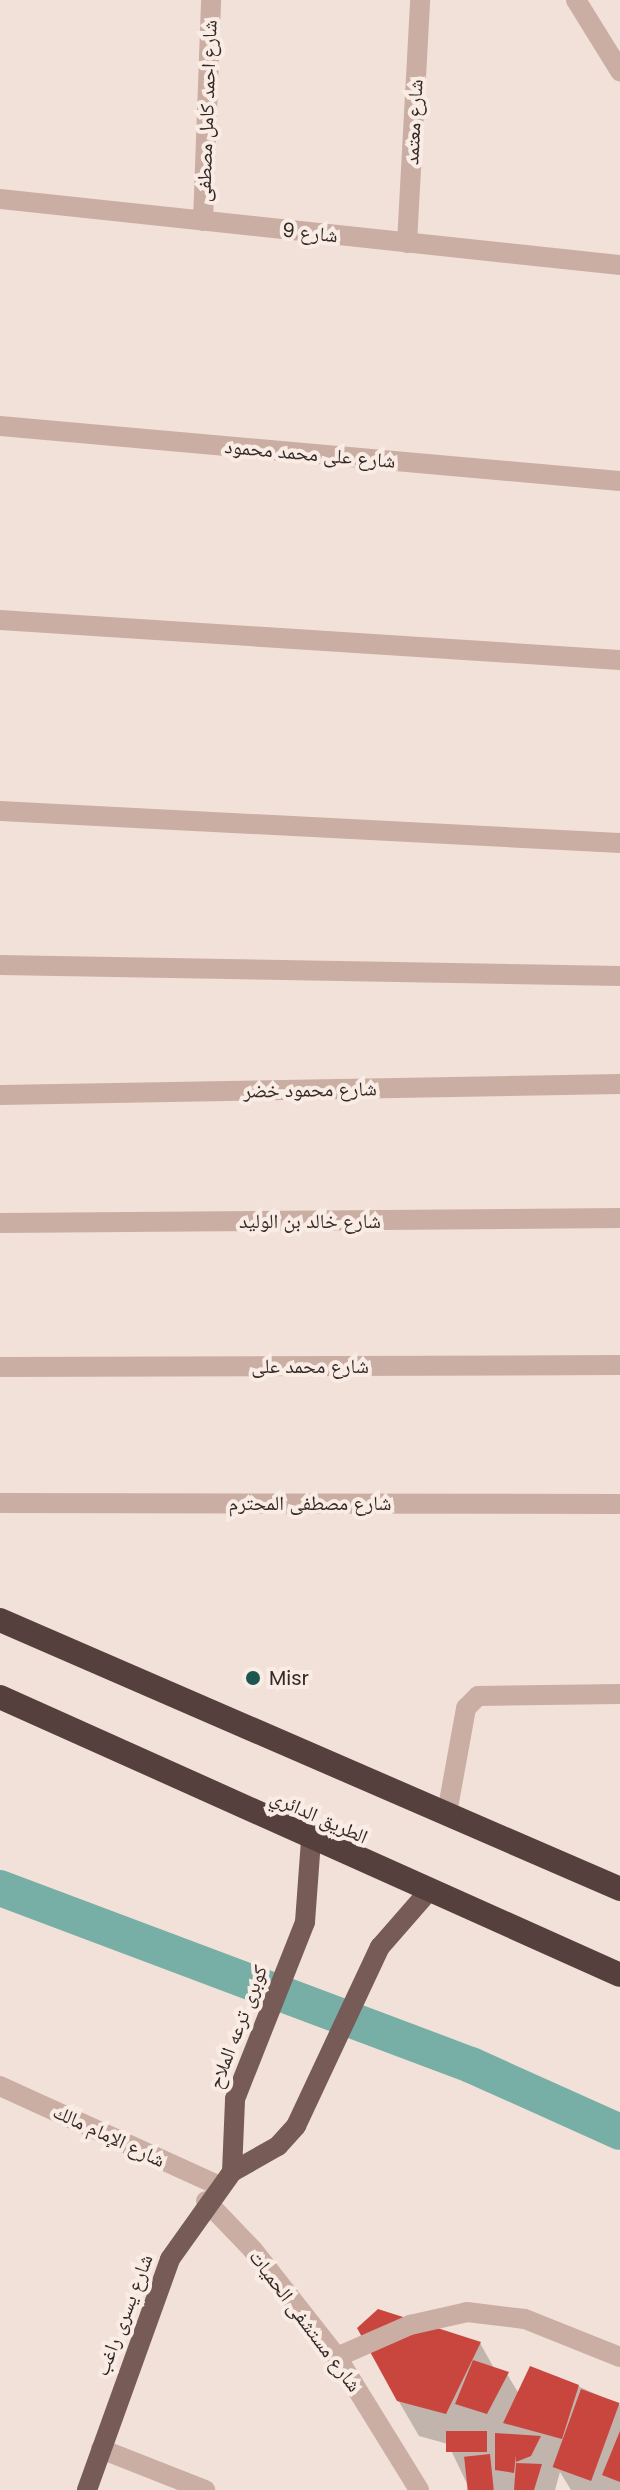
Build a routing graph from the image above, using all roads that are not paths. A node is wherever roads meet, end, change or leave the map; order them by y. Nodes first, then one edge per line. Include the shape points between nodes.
1 (211, 0) edge
2 (420, 0) edge
3 (576, 0) edge
4 (620, 71) edge
5 (0, 199) edge
6 (203, 221) junction
7 (407, 243) junction
8 (620, 265) edge
9 (0, 426) edge
10 (620, 481) edge
11 (0, 620) edge
12 (620, 660) edge
13 (0, 811) edge
14 (620, 843) edge
15 (0, 965) edge
16 (620, 976) edge
17 (620, 1084) edge
18 (0, 1095) edge
19 (620, 1218) edge
20 (0, 1223) edge
21 (620, 1365) edge
22 (0, 1367) edge
23 (0, 1503) edge
24 (620, 1504) edge
25 (0, 1620) edge
26 (620, 1694) edge
27 (0, 1697) edge
28 (447, 1813) junction
29 (311, 1840) junction
30 (620, 1889) edge
31 (428, 1892) junction
32 (620, 1975) edge
33 (0, 2086) edge
34 (219, 2186) junction
35 (337, 2357) junction
36 (620, 2357) edge
37 (101, 2449) junction
38 (87, 2490) edge
39 (205, 2490) edge
40 (419, 2490) edge

1 - 6 street, شارع احمد كامل مصطفى
2 - 7 street, شارع معتمد
3 - 4 street
5 - 6 street, شارع 9
6 - 7 street, شارع 9
7 - 8 street, شارع 9
9 - 10 street, شارع على محمد محمود
11 - 12 street
13 - 14 street
15 - 16 street
17 - 18 street, شارع محمود خضر
19 - 20 street, شارع خالد بن الوليد
21 - 22 street, شارع محمد على
23 - 24 street, شارع مصطفى المحترم
25 - 28 highway
26 - 28 street via 478,1696 466,1708
27 - 29 highway, الطريق الدائري
28 - 30 highway
29 - 31 highway, الطريق الدائري
29 - 34 main road, كوبرى ترعه الملاح via 309,1902 298,1942 241,2075
31 - 32 highway, الطريق الدائري
31 - 34 main road via 394,1928 368,1969 310,2103 278,2146
33 - 34 street, شارع الإمام مالك
34 - 35 street, شارع مستشفى الحميات via 253,2250
34 - 37 main road, شارع يسرى راغب via 155,2291
35 - 36 street via 410,2325 467,2312 525,2319
35 - 40 street, شارع مستشفى الحميات
37 - 38 main road, شارع يسرى راغب
37 - 39 street

